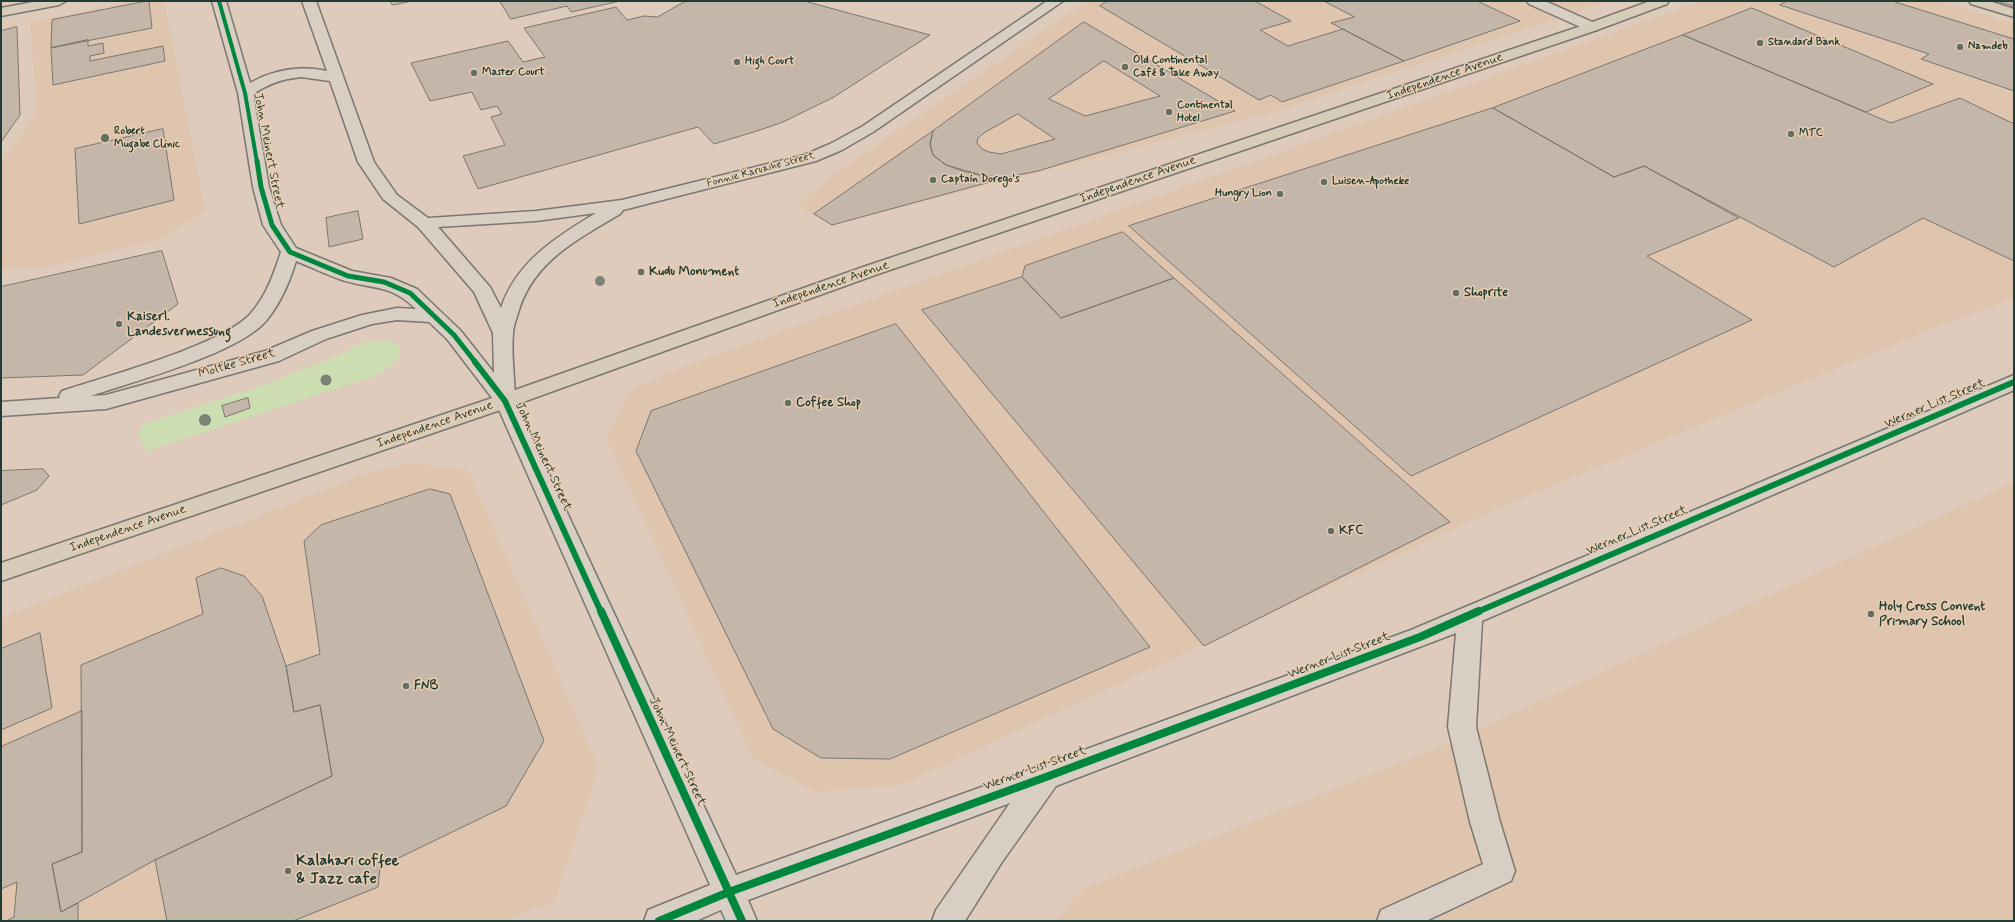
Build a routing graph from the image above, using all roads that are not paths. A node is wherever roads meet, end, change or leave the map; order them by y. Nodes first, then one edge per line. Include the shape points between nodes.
1 (58, 1) edge
2 (219, 1) edge
3 (309, 1) edge
4 (1056, 1) edge
5 (1534, 1) edge
6 (1662, 1) edge
7 (1976, 1) edge
8 (1, 12) edge
9 (2014, 13) edge
10 (1592, 27) junction
11 (336, 78) junction
12 (246, 93) junction
13 (622, 205) junction
14 (424, 224) junction
15 (290, 252) junction
16 (436, 316) junction
17 (503, 333) junction
18 (2014, 382) edge
19 (505, 401) junction
20 (35, 407) junction
21 (1, 409) edge
22 (1, 572) edge
23 (1470, 614) junction
24 (1046, 777) junction
25 (729, 892) junction
26 (659, 921) edge
27 (742, 921) edge
28 (947, 921) edge
29 (1392, 921) edge

1 - 8 main road
2 - 12 street, John Meinert Street
3 - 11 street, John Meinert Street
4 - 13 street, Fonnie Karuaihe Street via 836,147 810,158 770,169
5 - 10 street
6 - 10 main road, Independence Avenue
7 - 9 main road
10 - 19 main road, Independence Avenue via 872,270
11 - 12 street via 319,72 292,74 270,79
11 - 14 street, John Meinert Street via 366,162 391,199
12 - 15 street, John Meinert Street via 272,225
13 - 14 street, Fonnie Karuaihe Street via 536,216
13 - 17 street via 546,254 526,274 515,295
14 - 17 street, John Meinert Street via 483,291
15 - 16 street, John Meinert Street via 348,276 384,282 410,293
15 - 20 street, Moltke Street via 281,281 259,317 236,335 188,356
16 - 19 street, John Meinert Street via 454,335
16 - 20 street, Moltke Street via 397,314 368,319 319,335 272,356 106,402
17 - 19 street, John Meinert Street
18 - 23 street, Werner List Street
19 - 22 main road, Independence Avenue
19 - 25 street, John Meinert Street
20 - 21 street, Moltke Street
23 - 24 street, Werner List Street via 1420,637
23 - 29 street via 1462,727 1485,822 1500,871
24 - 25 street, Werner List Street
24 - 28 street via 992,852
25 - 26 street, Werner List Street
25 - 27 street, John Meinert Street

